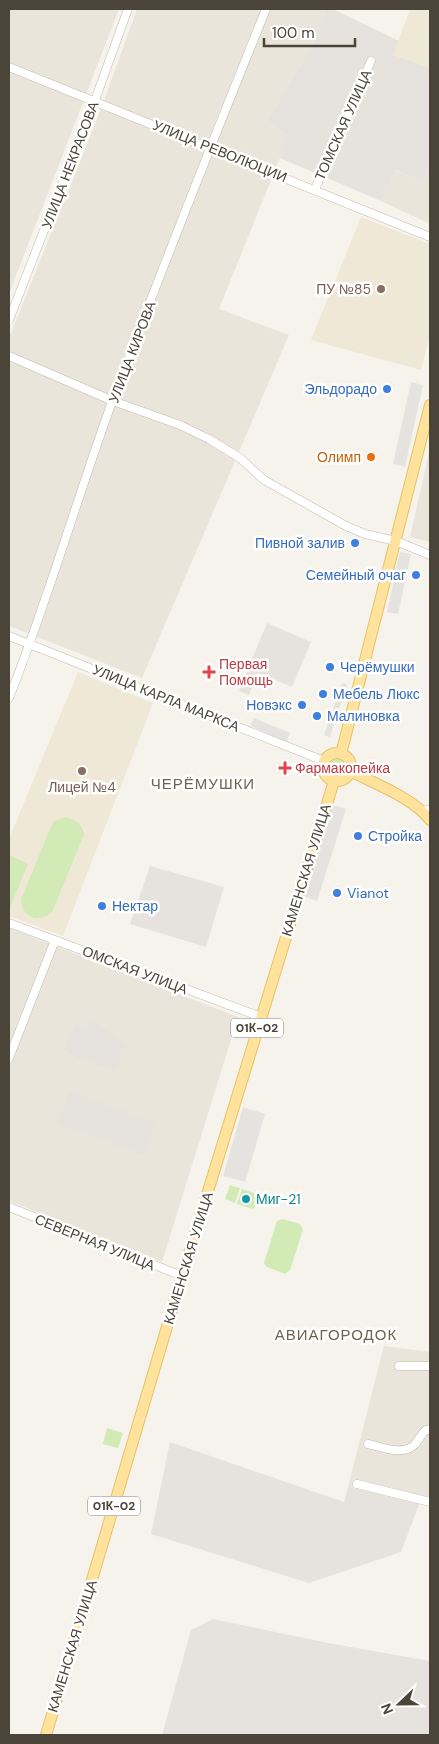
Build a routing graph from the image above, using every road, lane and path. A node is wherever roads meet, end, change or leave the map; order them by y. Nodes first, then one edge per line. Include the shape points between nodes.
1 (128, 9) edge
2 (266, 9) edge
3 (371, 61) dead end
4 (9, 67) edge
5 (95, 100) junction
6 (210, 148) junction
7 (315, 189) junction
8 (430, 237) edge
9 (9, 320) edge
10 (9, 356) edge
11 (113, 401) junction
12 (430, 405) edge
13 (396, 541) junction
14 (430, 555) edge
15 (9, 636) edge
16 (30, 644) junction
17 (9, 698) edge
18 (341, 754) junction
19 (324, 761) junction
20 (350, 771) junction
21 (334, 781) junction
22 (426, 810) edge
23 (430, 820) edge
24 (9, 923) edge
25 (54, 940) junction
26 (261, 1017) junction
27 (9, 1058) edge
28 (9, 1208) edge
29 (182, 1276) junction
30 (399, 1366) dead end
31 (430, 1366) edge
32 (430, 1430) edge
33 (368, 1444) dead end
34 (357, 1484) dead end
35 (430, 1502) edge
36 (46, 1735) edge

1 - 5 street, УЛИЦА НЕКРАСОВА
2 - 6 street, УЛИЦА КИРОВА
3 - 7 street, ТОМСКАЯ УЛИЦА
4 - 5 street, УЛИЦА РЕВОЛЮЦИИ
5 - 6 street, УЛИЦА РЕВОЛЮЦИИ
5 - 9 street, УЛИЦА НЕКРАСОВА
6 - 7 street, УЛИЦА РЕВОЛЮЦИИ
6 - 11 street, УЛИЦА КИРОВА
7 - 8 street, УЛИЦА РЕВОЛЮЦИИ
10 - 11 street
11 - 13 street via 209,439 240,458 264,480 346,526
11 - 16 street, УЛИЦА КИРОВА
12 - 13 main road
13 - 14 street
13 - 18 main road
15 - 16 street, УЛИЦА КАРЛА МАРКСА
16 - 17 street, УЛИЦА КИРОВА
16 - 19 street, УЛИЦА КАРЛА МАРКСА
18 - 19 main road via 330,755
18 - 20 main road via 350,762
19 - 21 main road via 324,773
20 - 21 main road via 346,778
20 - 22 main road
21 - 26 main road, КАМЕНСКАЯ УЛИЦА / 01К-02
22 - 23 main road
24 - 25 street, ОМСКАЯ УЛИЦА
25 - 26 street, ОМСКАЯ УЛИЦА
25 - 27 street
26 - 29 main road, КАМЕНСКАЯ УЛИЦА / 01К-02
28 - 29 street, СЕВЕРНАЯ УЛИЦА
29 - 36 main road, КАМЕНСКАЯ УЛИЦА / 01К-02
30 - 31 street
32 - 33 street via 420,1435 414,1446 407,1450
34 - 35 street

